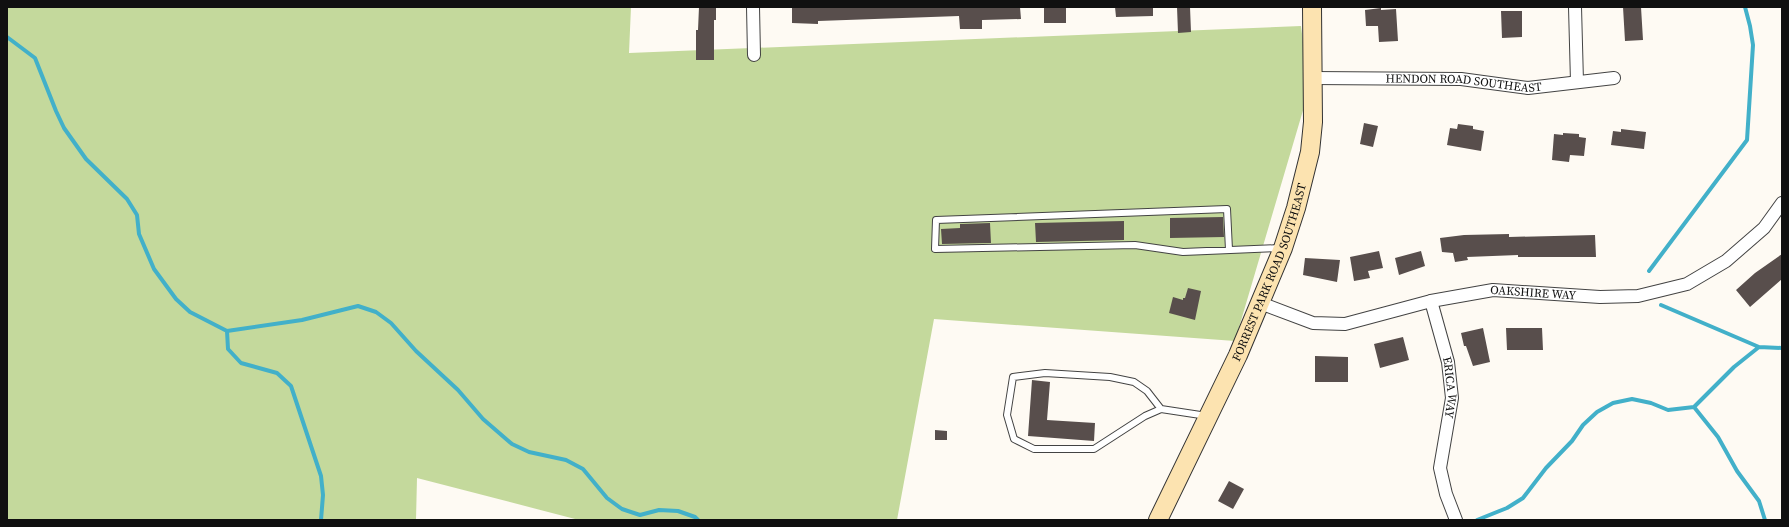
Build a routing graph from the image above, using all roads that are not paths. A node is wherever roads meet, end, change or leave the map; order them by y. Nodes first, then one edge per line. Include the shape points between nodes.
1 (753, 7) edge
2 (1312, 7) edge
3 (1575, 7) edge
4 (754, 55) dead end
5 (1312, 78) junction
6 (1614, 78) dead end
7 (1577, 82) junction
8 (1782, 203) edge
9 (1283, 248) junction
10 (1229, 250) junction
11 (1431, 301) junction
12 (1260, 303) junction
13 (1161, 409) junction
14 (1208, 416) junction
15 (1158, 520) edge
16 (1456, 520) edge

1 - 4 street
2 - 5 street, FORREST PARK ROAD SOUTHEAST
3 - 7 street
5 - 7 street, HENDON ROAD SOUTHEAST via 1461,79 1528,88
5 - 9 street, FORREST PARK ROAD SOUTHEAST via 1313,122 1310,152
6 - 7 street, HENDON ROAD SOUTHEAST
8 - 11 street, OAKSHIRE WAY via 1764,228 1732,256 1687,284 1638,296 1600,297 1493,290
9 - 10 lane
9 - 12 street, FORREST PARK ROAD SOUTHEAST
10 - 10 lane via 1183,252 1135,245 935,249 936,220 1227,209
11 - 12 street, OAKSHIRE WAY via 1345,324 1312,323
11 - 16 street, ERICA WAY via 1448,362 1452,398 1440,468
12 - 14 street, FORREST PARK ROAD SOUTHEAST
13 - 13 lane via 1144,416 1094,449 1034,449 1014,439 1007,415 1013,377 1044,373 1110,377 1134,382 1147,391
13 - 14 lane
14 - 15 street, FORREST PARK ROAD SOUTHEAST

